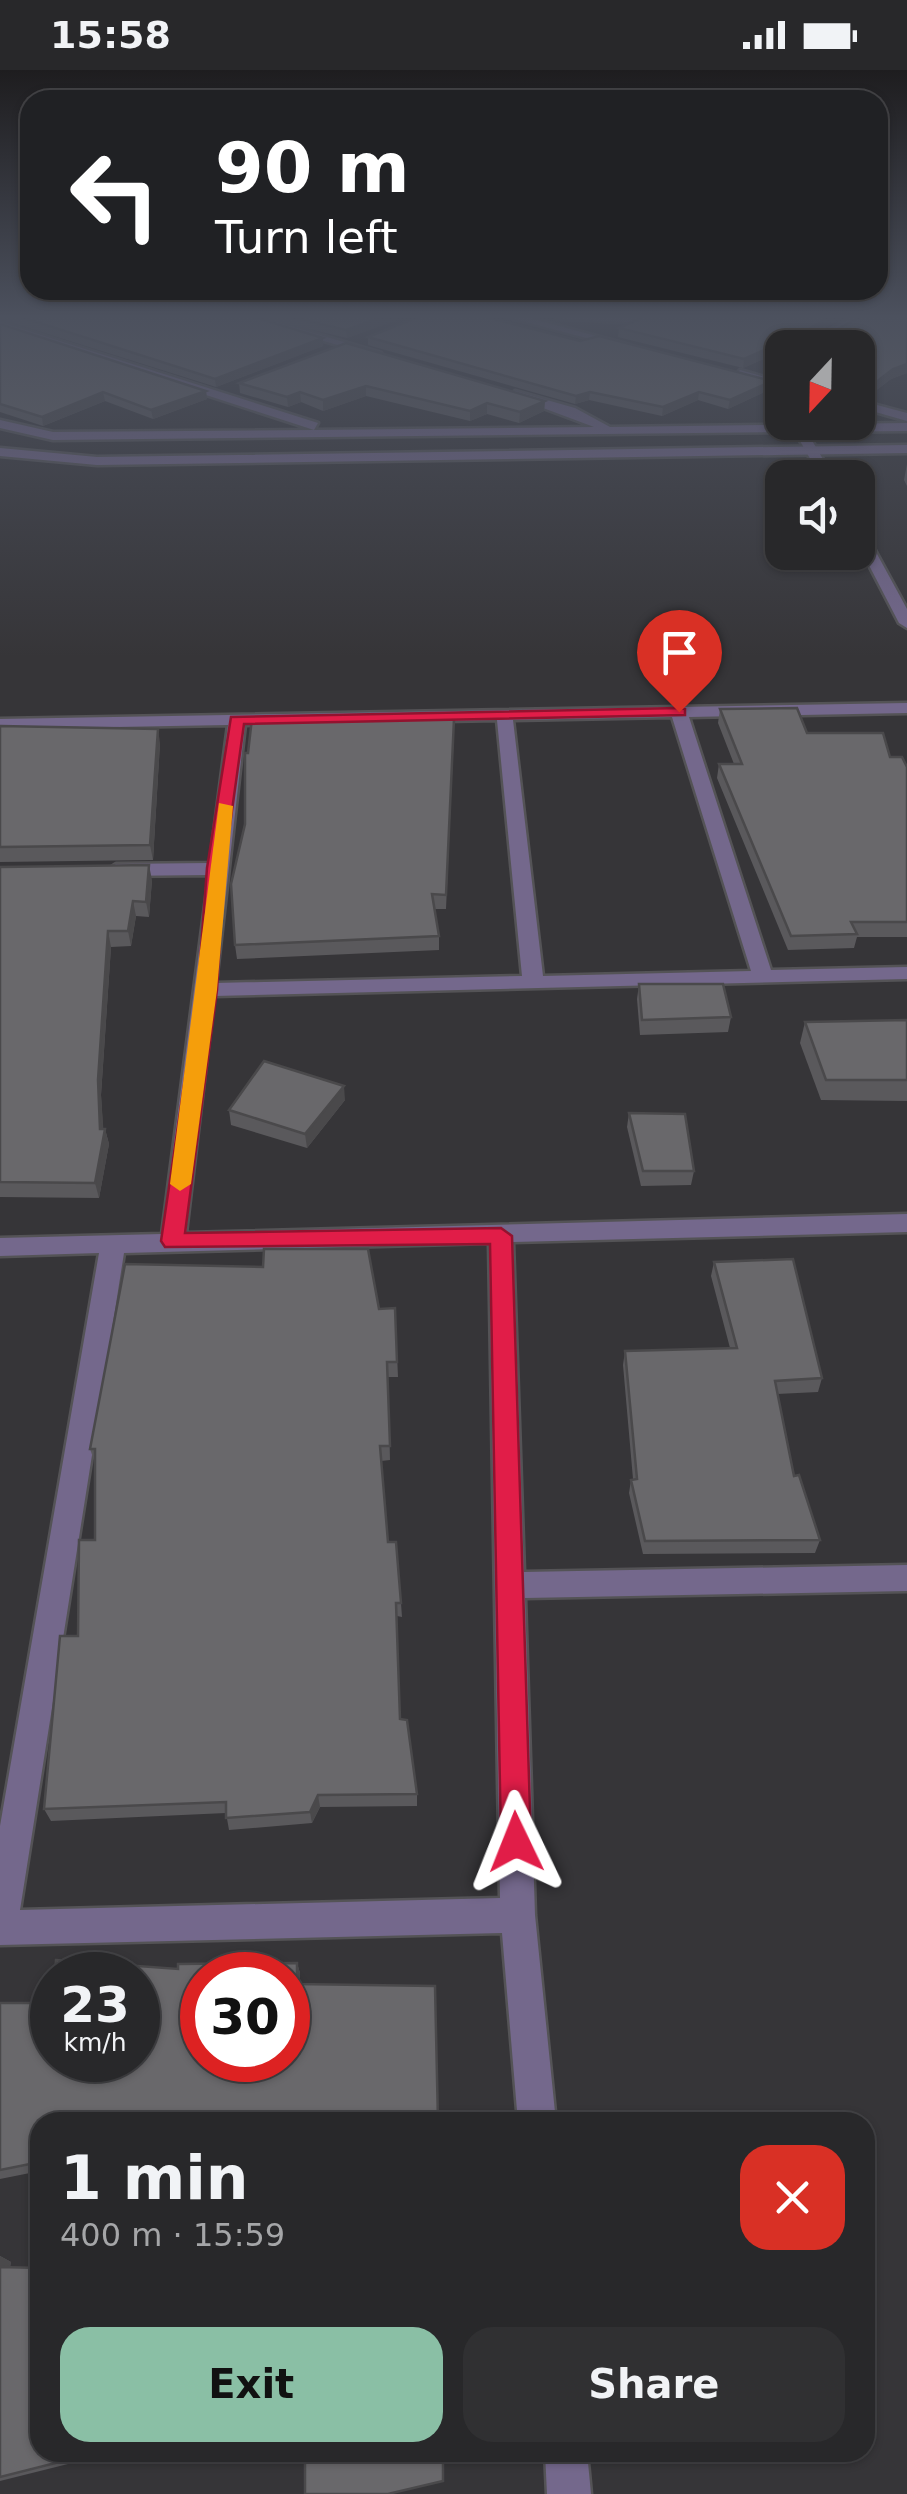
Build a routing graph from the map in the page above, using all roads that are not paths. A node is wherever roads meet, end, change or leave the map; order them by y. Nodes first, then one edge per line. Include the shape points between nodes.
1 (27, 430) edge
2 (317, 430) edge
3 (356, 430) edge
4 (692, 430) edge
5 (608, 431) joint
6 (806, 440) edge
7 (907, 448) edge
8 (812, 450) junction
9 (0, 452) edge
10 (818, 460) edge
11 (875, 564) edge
12 (888, 588) junction
13 (907, 588) edge
14 (907, 623) edge
15 (907, 708) edge
16 (504, 712) junction
17 (679, 712) junction
18 (237, 720) junction
19 (0, 724) edge
20 (216, 868) junction
21 (103, 870) edge
22 (907, 973) edge
23 (763, 978) junction
24 (533, 980) junction
25 (208, 990) junction
26 (907, 1222) edge
27 (501, 1236) junction
28 (172, 1241) junction
29 (113, 1244) junction
30 (0, 1247) edge
31 (907, 1578) edge
32 (508, 1585) junction
33 (518, 1916) junction
34 (0, 1927) edge
35 (536, 2112) edge
36 (567, 2462) edge
37 (570, 2494) edge

1 - 2 street via 53,436
3 - 5 street
4 - 5 street
6 - 8 street
7 - 8 street
8 - 9 street via 117,461
8 - 10 street
11 - 12 street
12 - 13 street
12 - 14 street
15 - 17 street
16 - 17 street
16 - 18 street
16 - 24 street
17 - 23 street
18 - 19 street
18 - 20 street
20 - 21 street
20 - 25 street
22 - 23 street
23 - 24 street
24 - 25 street
25 - 28 street
26 - 27 street
27 - 28 street
27 - 32 street
28 - 29 street
29 - 30 street
29 - 34 street
31 - 32 street
32 - 33 street
33 - 34 street
33 - 35 street
36 - 37 street

